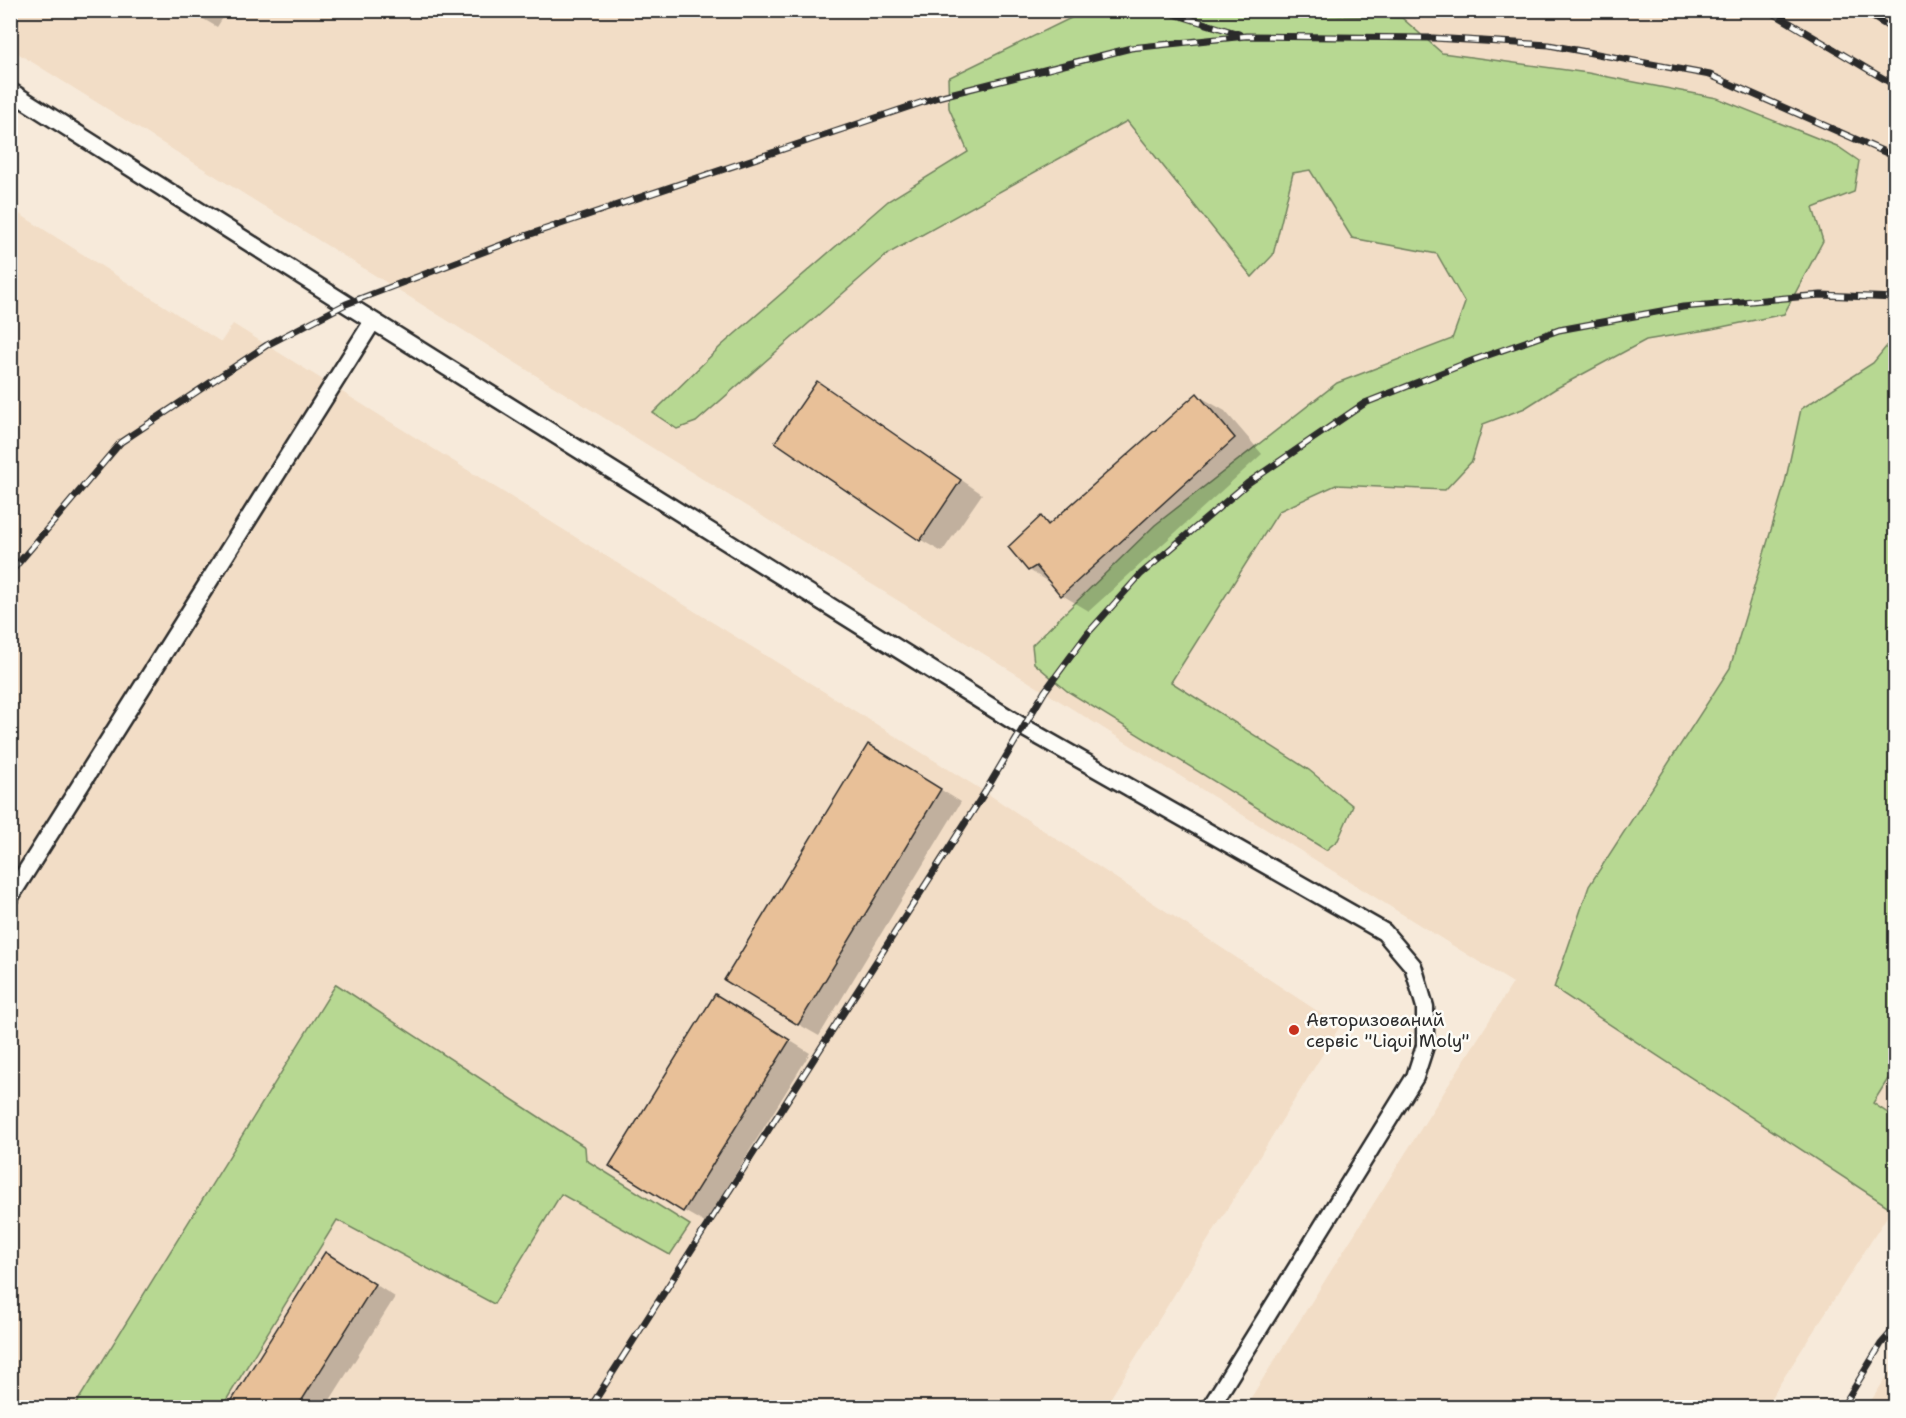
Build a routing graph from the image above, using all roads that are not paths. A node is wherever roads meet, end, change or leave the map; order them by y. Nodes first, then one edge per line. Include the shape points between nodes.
1 (10, 91) edge
2 (373, 321) junction
3 (10, 897) edge
4 (1210, 1407) edge

1 - 2 lane
2 - 3 lane
2 - 4 lane via 1023,727 1384,932 1413,966 1425,1007 1425,1046 1415,1077

